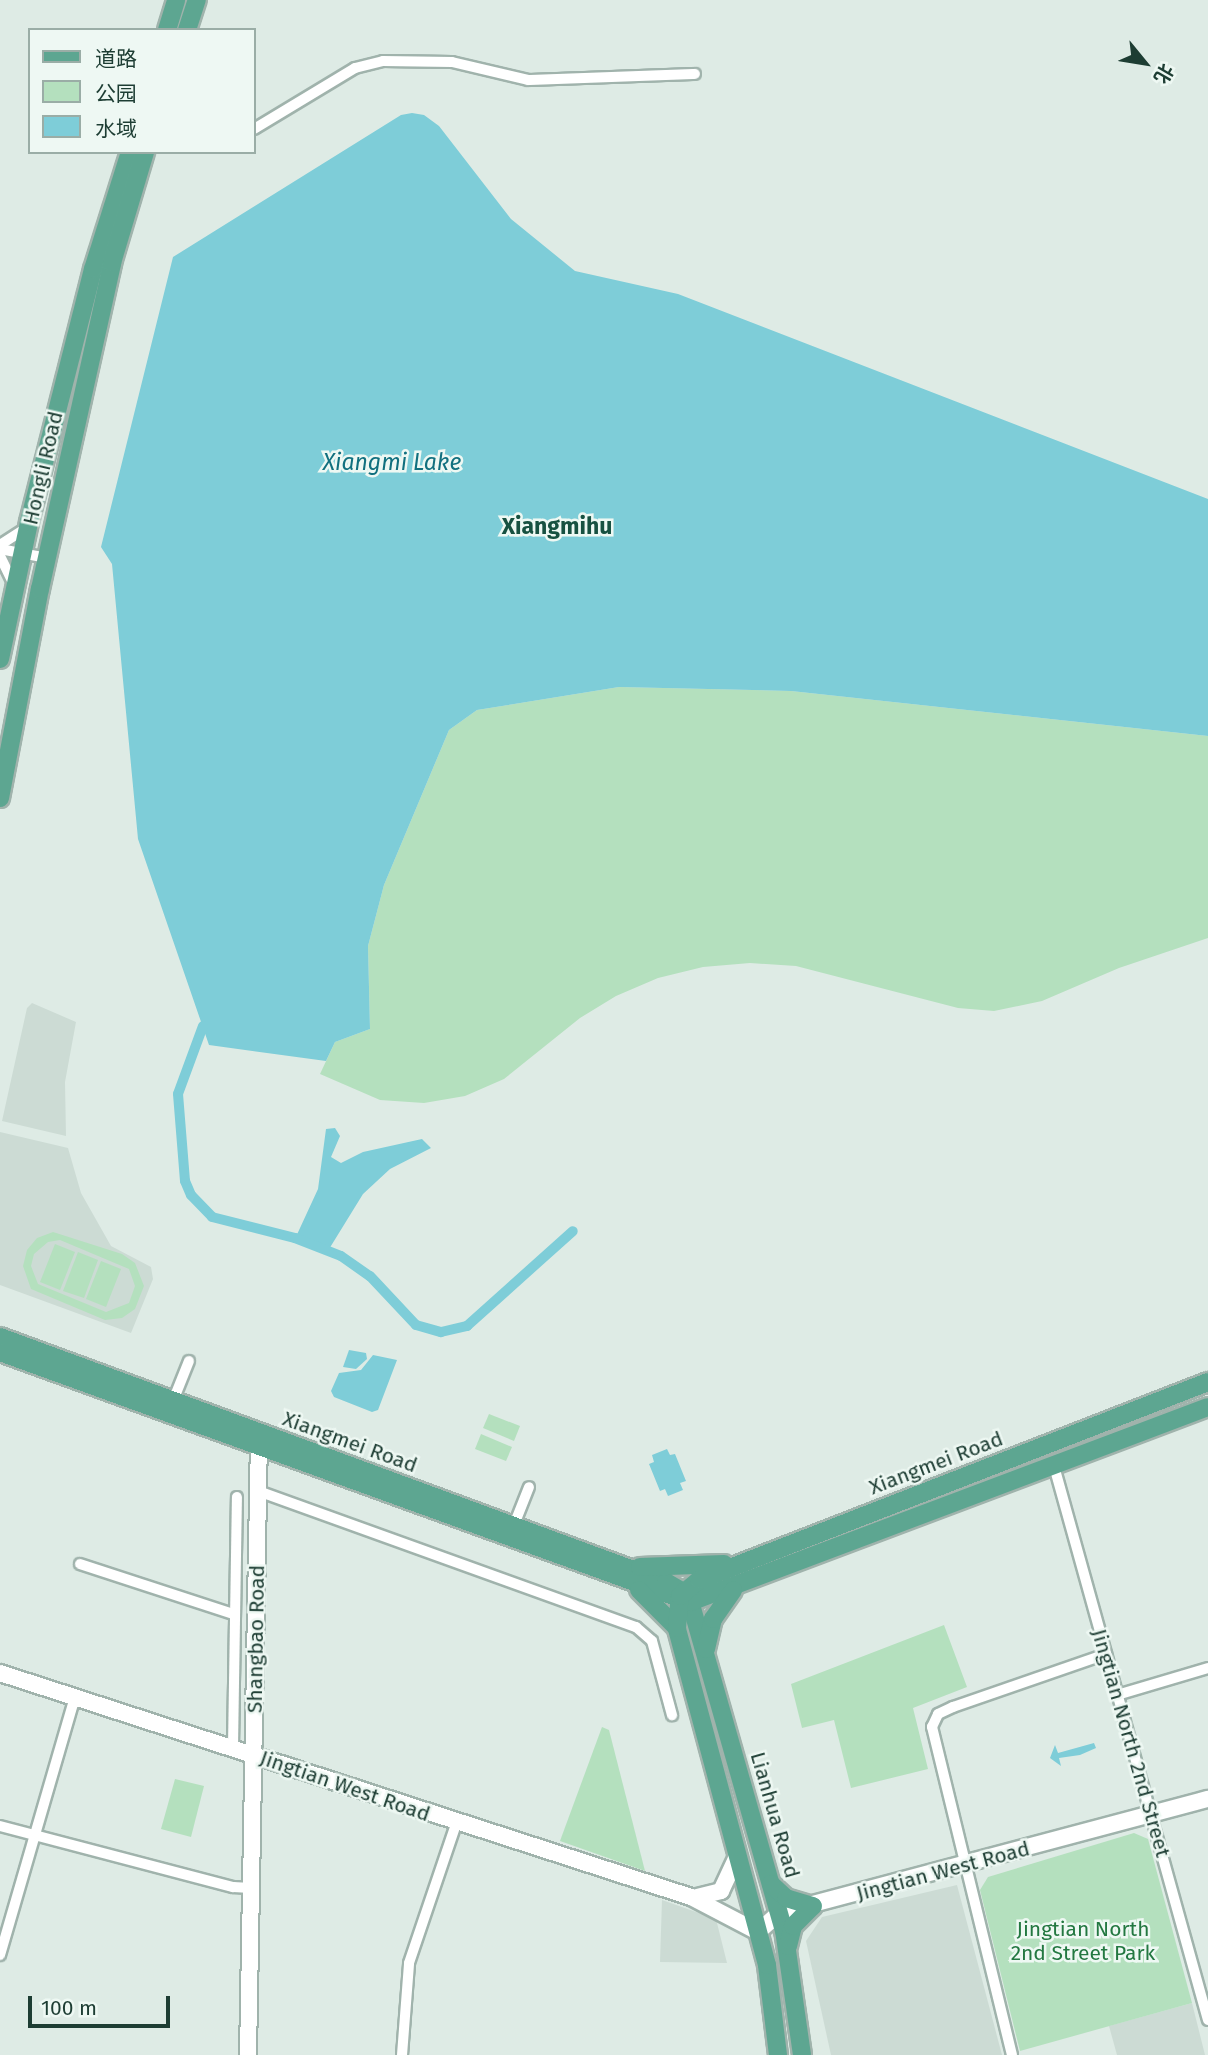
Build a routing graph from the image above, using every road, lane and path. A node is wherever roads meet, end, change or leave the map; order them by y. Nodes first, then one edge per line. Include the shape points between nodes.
1 (176, 0) edge
2 (197, 0) edge
3 (168, 28) edge
4 (188, 28) edge
5 (695, 74) dead end
6 (256, 128) edge
7 (129, 154) edge
8 (144, 154) edge
9 (29, 522) junction
10 (0, 547) edge
11 (22, 554) junction
12 (0, 556) edge
13 (47, 558) junction
14 (15, 590) junction
15 (0, 659) edge
16 (0, 798) edge
17 (0, 1337) edge
18 (0, 1352) edge
19 (189, 1361) dead end
20 (1208, 1382) edge
21 (173, 1401) junction
22 (1208, 1407) edge
23 (259, 1440) junction
24 (1054, 1466) junction
25 (529, 1487) dead end
26 (258, 1491) junction
27 (237, 1497) dead end
28 (512, 1532) junction
29 (755, 1558) junction
30 (615, 1563) junction
31 (80, 1564) dead end
32 (625, 1580) junction
33 (739, 1586) junction
34 (684, 1598) junction
35 (233, 1614) junction
36 (677, 1629) junction
37 (1106, 1654) junction
38 (707, 1659) junction
39 (1208, 1668) edge
40 (0, 1673) edge
41 (1208, 1674) edge
42 (75, 1696) junction
43 (1118, 1698) junction
44 (672, 1715) dead end
45 (726, 1728) junction
46 (705, 1733) junction
47 (233, 1747) junction
48 (254, 1754) junction
49 (1208, 1799) edge
50 (1151, 1814) junction
51 (456, 1824) junction
52 (0, 1826) edge
53 (35, 1835) junction
54 (738, 1855) junction
55 (965, 1867) junction
56 (771, 1884) junction
57 (251, 1888) junction
58 (691, 1897) junction
59 (813, 1906) junction
60 (779, 1913) junction
61 (758, 1932) junction
62 (788, 1953) junction
63 (0, 1955) edge
64 (1208, 2020) edge
65 (248, 2055) edge
66 (402, 2055) edge
67 (778, 2055) edge
68 (802, 2055) edge
69 (1012, 2055) edge

1 - 3 main road
2 - 4 main road
5 - 6 street via 528,80 452,62 383,61 355,68
7 - 9 main road, Hongli Road via 93,269
8 - 13 main road, Hongli Road via 113,263
9 - 10 street via 20,535
9 - 11 main road, Hongli Road
10 - 11 street
11 - 13 street
11 - 14 main road, Hongli Road
12 - 14 street
13 - 16 main road, Hongli Road
14 - 15 main road, Hongli Road
17 - 21 main road, Xiangmei Road
18 - 23 main road, Xiangmei Road
19 - 21 street
20 - 29 main road, Xiangmei Road
21 - 23 main road, Xiangmei Road
22 - 24 main road
23 - 26 street, Shangbao Road
23 - 28 main road, Xiangmei Road
24 - 33 main road
24 - 37 street, Jingtian North 2nd Street
25 - 28 street
26 - 44 street via 636,1627 652,1642
26 - 48 street, Shangbao Road
27 - 35 street
28 - 30 main road, Xiangmei Road
28 - 32 main road, Xiangmei Road
29 - 30 main road via 680,1567
29 - 34 main road, Xiangmei Road via 699,1580
30 - 34 main road, Xiangmei Road
31 - 35 street
32 - 34 main road, Xiangmei Road
32 - 36 main road
33 - 34 main road
33 - 38 main road via 713,1619 706,1637
34 - 36 main road
34 - 38 main road, Lianhua Road
35 - 47 street
36 - 46 main road
37 - 43 street, Jingtian North 2nd Street
37 - 55 street via 953,1707 936,1718 931,1732
38 - 45 main road, Lianhua Road
39 - 43 street
40 - 42 street, Jingtian West Road
41 - 43 street
42 - 47 street, Jingtian West Road
42 - 53 street
43 - 50 street, Jingtian North 2nd Street
45 - 46 main road via 718,1724
45 - 56 main road, Lianhua Road
46 - 54 main road
47 - 48 street, Jingtian West Road
48 - 51 street, Jingtian West Road
48 - 57 street, Shangbao Road
49 - 50 street, Jingtian West Road
50 - 55 street, Jingtian West Road
50 - 64 street, Jingtian North 2nd Street
51 - 58 street, Jingtian West Road
51 - 66 street via 409,1963
52 - 53 street
53 - 57 street
53 - 63 street
54 - 58 street via 721,1891
54 - 61 main road
55 - 59 street, Jingtian West Road
55 - 69 street
56 - 59 main road via 786,1898
56 - 60 main road, Lianhua Road
57 - 65 street, Shangbao Road
58 - 61 street, Jingtian West Road
59 - 60 street, Jingtian West Road
59 - 62 main road via 793,1926
60 - 61 street
60 - 62 main road, Lianhua Road
61 - 67 main road via 773,1996
62 - 68 main road, Lianhua Road

